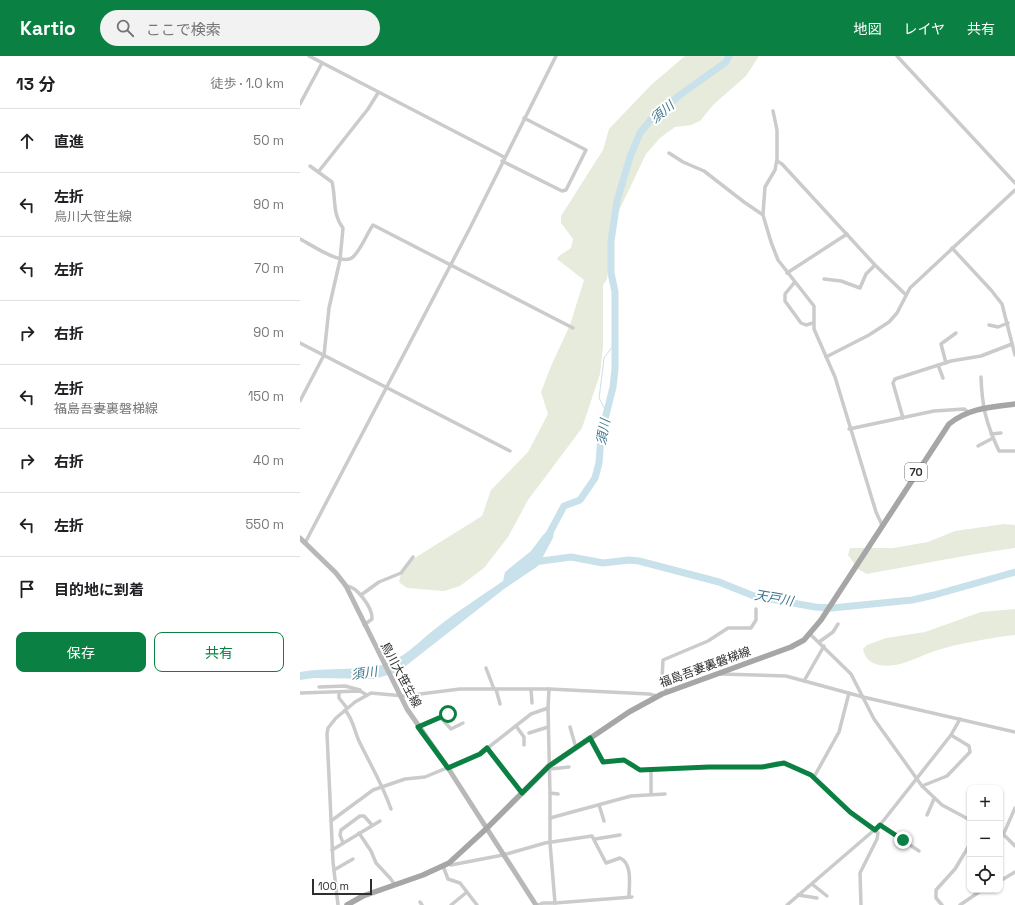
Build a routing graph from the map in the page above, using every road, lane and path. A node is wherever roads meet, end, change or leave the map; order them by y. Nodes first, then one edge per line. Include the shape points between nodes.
1 (309, 56) edge
2 (556, 56) edge
3 (897, 56) edge
4 (322, 63) junction
5 (378, 93) junction
6 (300, 104) edge
7 (773, 111) dead end
8 (524, 118) junction
9 (669, 153) dead end
10 (503, 159) junction
11 (777, 161) junction
12 (310, 166) dead end
13 (319, 171) junction
14 (1015, 183) edge
15 (1015, 190) edge
16 (763, 214) junction
17 (847, 234) junction
18 (300, 239) edge
19 (952, 248) junction
20 (340, 260) junction
21 (450, 265) junction
22 (875, 265) junction
23 (786, 273) junction
24 (824, 279) dead end
25 (794, 283) junction
26 (905, 294) junction
27 (1008, 322) junction
28 (813, 323) junction
29 (989, 325) dead end
30 (573, 328) dead end
31 (956, 334) dead end
32 (1013, 338) edge
33 (300, 343) edge
34 (1012, 344) junction
35 (324, 355) junction
36 (1015, 355) edge
37 (826, 357) junction
38 (946, 362) junction
39 (938, 365) junction
40 (981, 377) dead end
41 (942, 378) dead end
42 (386, 388) junction
43 (300, 401) edge
44 (1015, 404) edge
45 (983, 408) junction
46 (968, 412) junction
47 (903, 418) junction
48 (849, 428) junction
49 (1001, 433) dead end
50 (992, 436) junction
51 (978, 446) dead end
52 (510, 451) dead end
53 (1015, 451) edge
54 (882, 525) junction
55 (300, 538) edge
56 (305, 543) junction
57 (413, 557) dead end
58 (345, 586) junction
59 (361, 595) junction
60 (756, 609) dead end
61 (838, 624) dead end
62 (364, 626) junction
63 (810, 634) junction
64 (819, 642) junction
65 (824, 646) junction
66 (486, 668) dead end
67 (718, 673) junction
68 (804, 681) junction
69 (319, 686) dead end
70 (495, 689) junction
71 (532, 689) junction
72 (549, 689) junction
73 (339, 692) junction
74 (363, 692) junction
75 (667, 692) junction
76 (300, 693) edge
77 (850, 693) junction
78 (367, 695) junction
79 (400, 696) junction
80 (658, 696) junction
81 (863, 697) junction
82 (532, 703) dead end
83 (500, 704) dead end
84 (447, 708) dead end
85 (548, 708) junction
86 (346, 709) junction
87 (438, 718) junction
88 (960, 719) junction
89 (463, 723) dead end
90 (516, 726) junction
91 (418, 727) junction
92 (548, 727) junction
93 (570, 727) dead end
94 (1015, 732) edge
95 (529, 733) dead end
96 (951, 735) junction
97 (590, 738) junction
98 (524, 745) dead end
99 (487, 748) junction
100 (576, 748) junction
101 (550, 767) junction
102 (569, 767) dead end
103 (448, 768) junction
104 (650, 769) junction
105 (814, 777) junction
106 (917, 780) junction
107 (383, 786) junction
108 (922, 786) junction
109 (522, 793) junction
110 (550, 793) junction
111 (558, 794) dead end
112 (651, 794) junction
113 (665, 794) dead end
114 (934, 799) junction
115 (599, 805) junction
116 (1015, 808) edge
117 (391, 810) dead end
118 (1014, 814) edge
119 (927, 815) dead end
120 (550, 818) junction
121 (967, 818) edge
122 (380, 820) dead end
123 (331, 821) junction
124 (604, 821) dead end
125 (372, 825) junction
126 (880, 825) junction
127 (486, 829) junction
128 (875, 830) junction
129 (1003, 830) edge
130 (359, 833) junction
131 (1003, 833) edge
132 (620, 835) dead end
133 (595, 839) junction
134 (343, 843) junction
135 (550, 843) junction
136 (1015, 846) edge
137 (967, 849) edge
138 (332, 850) junction
139 (919, 851) dead end
140 (503, 855) junction
141 (353, 859) dead end
142 (449, 862) junction
143 (443, 866) junction
144 (334, 870) junction
145 (1015, 872) edge
146 (1003, 879) edge
147 (812, 884) junction
148 (395, 885) junction
149 (468, 892) junction
150 (978, 893) edge
151 (798, 895) junction
152 (827, 896) dead end
153 (817, 898) dead end
154 (555, 902) junction
155 (354, 903) edge
156 (338, 905) edge
157 (347, 905) edge
158 (451, 905) edge
159 (477, 905) edge
160 (537, 905) edge
161 (787, 905) edge
162 (860, 905) edge
163 (942, 905) edge
164 (960, 905) edge

1 - 4 street
2 - 8 street
3 - 14 street
4 - 5 street
4 - 6 street
5 - 10 street
5 - 13 street via 373,103
7 - 11 street via 777,130
8 - 10 street
8 - 10 street via 586,150 566,190 562,191
9 - 16 street via 704,171
10 - 21 street
11 - 16 street via 765,187
11 - 17 street
12 - 13 street
13 - 20 street via 333,186 338,222 343,228
15 - 19 street
16 - 23 street via 776,256
17 - 22 street
17 - 23 street
18 - 20 street
19 - 26 street
19 - 27 street via 996,295
20 - 21 street via 348,260 354,256 373,225
20 - 35 street via 329,308
21 - 30 street
21 - 42 street
22 - 24 street via 866,274 860,288 841,281
22 - 26 street
23 - 25 street
25 - 28 street via 814,306
25 - 28 street via 785,294 785,301 801,323
26 - 37 street via 897,313 889,322
27 - 29 street via 998,327
27 - 32 street
28 - 37 street
31 - 38 street via 941,344
32 - 34 street
33 - 35 street
34 - 36 street
34 - 38 street via 981,356
35 - 42 street
35 - 43 street
37 - 48 street via 835,377
38 - 39 street
39 - 41 street
39 - 47 street via 893,380
40 - 45 street
42 - 52 street
42 - 56 street
44 - 45 main road, 福島吾妻裏磐梯線 / 70
45 - 46 main road, 福島吾妻裏磐梯線 / 70
45 - 50 street
46 - 47 street via 964,408
46 - 54 main road, 福島吾妻裏磐梯線 / 70 via 956,417 945,428
47 - 48 street
48 - 54 street
49 - 50 street
50 - 51 street
50 - 53 street via 999,451
54 - 63 main road, 福島吾妻裏磐梯線 / 70
55 - 56 street, 鳥川大笹生線
56 - 58 street, 鳥川大笹生線 via 336,573
57 - 59 street via 401,573 379,582
58 - 59 street via 351,586
58 - 62 street, 鳥川大笹生線
59 - 62 street via 372,616 372,620
60 - 75 street via 756,620 751,628 728,628 708,641 663,660 662,679
61 - 64 street via 833,632
62 - 79 street, 鳥川大笹生線
63 - 64 street
63 - 67 main road, 福島吾妻裏磐梯線 / 70 via 791,648
64 - 65 street
65 - 68 street
65 - 81 street via 846,667 858,684
66 - 70 street
67 - 68 street via 778,675
67 - 75 main road, 福島吾妻裏磐梯線 / 70
68 - 77 street
69 - 74 street via 345,686
70 - 71 street
70 - 79 street via 460,689
70 - 83 street
71 - 72 street
71 - 82 street
72 - 80 street
72 - 85 street
73 - 74 street
73 - 76 street
73 - 86 street via 339,698
74 - 78 street
75 - 80 main road, 福島吾妻裏磐梯線 / 70
77 - 81 street
77 - 105 street via 839,732
78 - 79 street via 374,693
78 - 86 street
79 - 91 street, 鳥川大笹生線
80 - 97 main road, 福島吾妻裏磐梯線 / 70
81 - 88 street
81 - 106 street via 882,731
84 - 87 street via 448,714
85 - 90 street via 531,714
85 - 92 street
86 - 107 street via 359,741
86 - 123 street via 328,728 327,734
87 - 89 street via 451,729
87 - 91 street
88 - 94 street
88 - 96 street
90 - 98 street via 524,737
90 - 99 street
91 - 103 street, 鳥川大笹生線
92 - 95 street
92 - 101 street
93 - 100 street
96 - 106 street
96 - 108 street via 969,746 970,752 945,777
97 - 100 main road, 福島吾妻裏磐梯線 / 70
97 - 104 street via 603,762 624,760 640,770
99 - 103 street via 480,754
99 - 109 street
100 - 101 main road, 福島吾妻裏磐梯線 / 70
101 - 102 street
101 - 109 main road, 福島吾妻裏磐梯線 / 70
101 - 110 street
103 - 107 street via 425,777 405,779
103 - 127 street, 鳥川大笹生線
104 - 105 street via 762,767 782,763 806,771
104 - 112 street
105 - 128 street via 850,812
106 - 108 street
106 - 126 street
107 - 117 street
107 - 123 street via 373,790
108 - 114 street
109 - 127 main road, 福島吾妻裏磐梯線 / 70
110 - 111 street
110 - 120 street
112 - 113 street
112 - 115 street via 631,796
114 - 119 street
114 - 121 street
115 - 120 street
115 - 124 street
116 - 118 street
118 - 129 street
120 - 135 street
122 - 125 street
123 - 138 street
125 - 130 street
125 - 134 street via 364,816 360,816 341,830
126 - 128 street
126 - 139 street
127 - 140 street, 鳥川大笹生線
127 - 142 main road, 福島吾妻裏磐梯線 / 70
128 - 147 street
128 - 162 street via 878,832 877,839 860,873
130 - 134 street
130 - 148 street via 376,863
131 - 136 street
132 - 133 street
133 - 135 street via 590,836
133 - 154 street via 606,863 620,858 624,860 628,870 630,897
134 - 138 street
135 - 140 street
135 - 154 street
137 - 163 street via 955,869 936,890 936,898
138 - 144 street
140 - 142 street via 455,865
140 - 160 street, 鳥川大笹生線
141 - 144 street
142 - 143 main road, 福島吾妻裏磐梯線 / 70
143 - 148 main road, 福島吾妻裏磐梯線 / 70
143 - 149 street via 448,878 460,883
144 - 156 street
145 - 146 street
147 - 151 street
147 - 152 street
148 - 155 main road, 福島吾妻裏磐梯線 / 70
149 - 158 street
149 - 159 street
150 - 164 street
151 - 153 street
151 - 161 street
154 - 160 street
155 - 157 main road, 福島吾妻裏磐梯線 / 70

